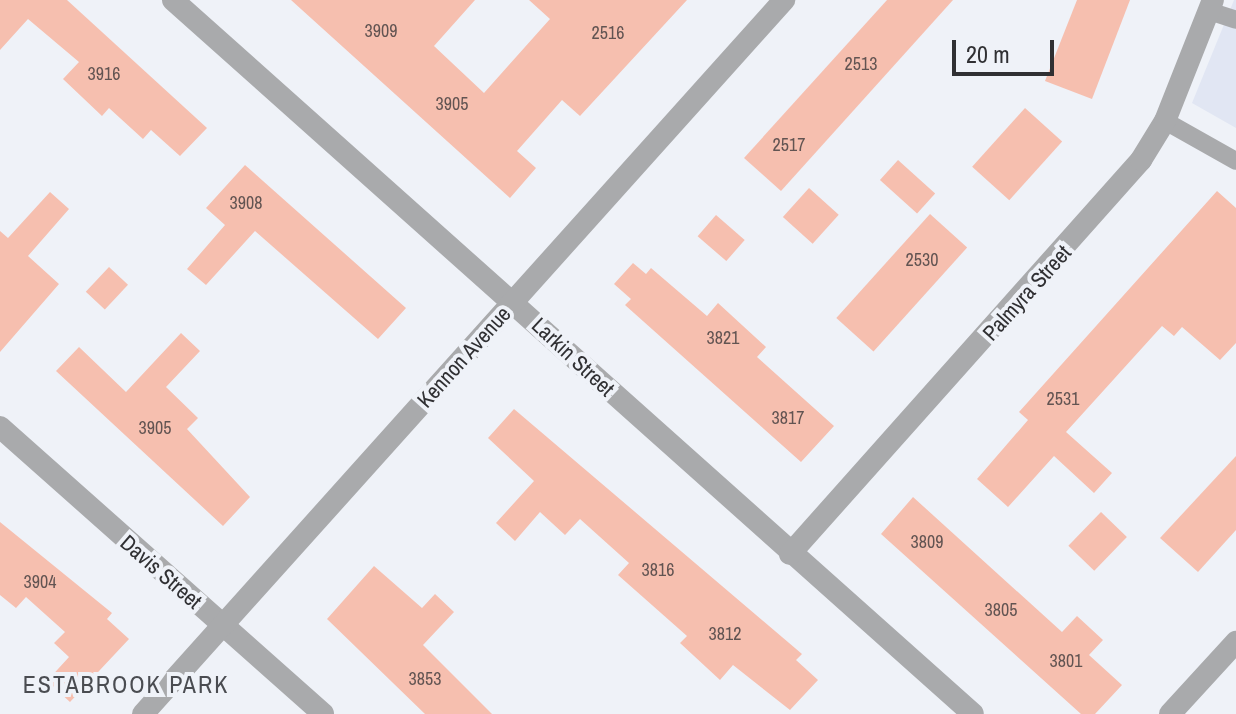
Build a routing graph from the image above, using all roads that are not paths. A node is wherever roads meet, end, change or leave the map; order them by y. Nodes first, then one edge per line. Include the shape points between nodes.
1 (173, 0) edge
2 (784, 0) edge
3 (1211, 5) edge
4 (1236, 20) edge
5 (1165, 121) junction
6 (1236, 161) edge
7 (514, 302) junction
8 (0, 427) edge
9 (790, 554) junction
10 (222, 625) junction
11 (1236, 642) edge
12 (143, 714) edge
13 (323, 714) edge
14 (973, 714) edge
15 (1170, 714) edge

1 - 7 street, Larkin Street
2 - 7 street, Kennon Avenue
3 - 4 lane
3 - 5 street, Palmyra Street
5 - 6 lane
5 - 9 street, Palmyra Street via 1086,227
7 - 9 street, Larkin Street
7 - 10 street, Kennon Avenue
8 - 10 street, Davis Street
9 - 14 street, Larkin Street
10 - 12 street, Kennon Avenue
10 - 13 street, Davis Street
11 - 15 street

